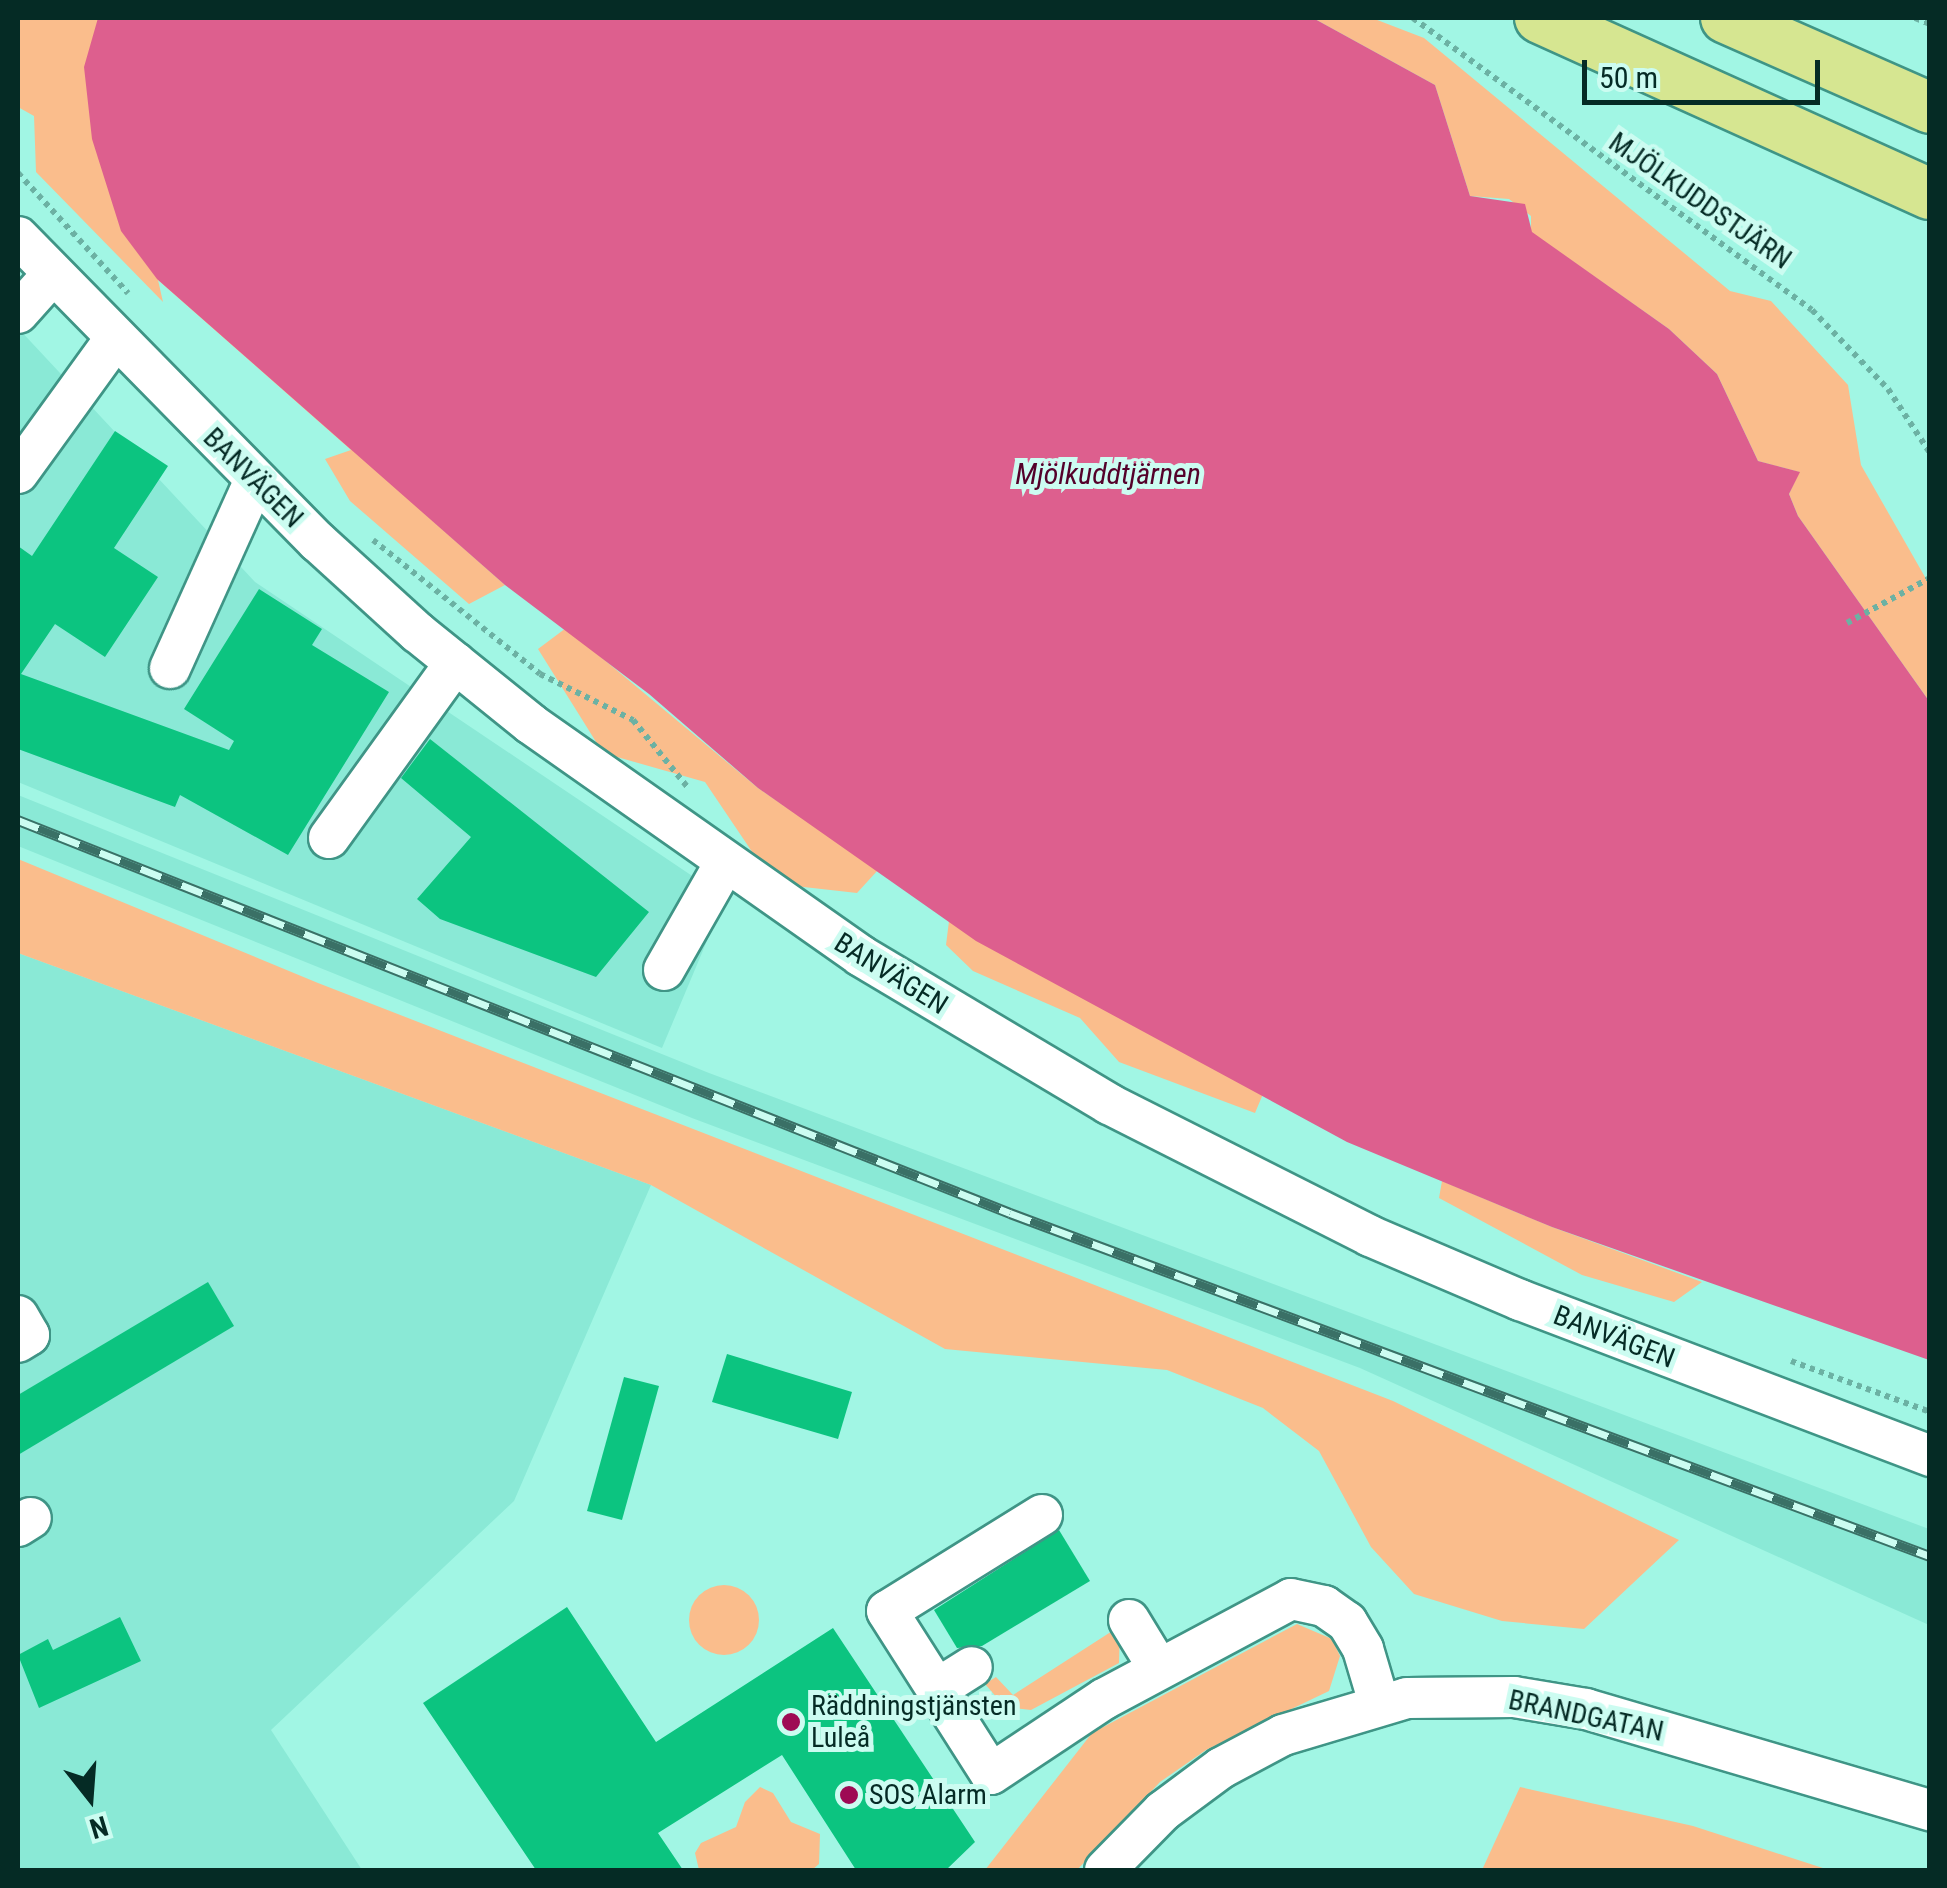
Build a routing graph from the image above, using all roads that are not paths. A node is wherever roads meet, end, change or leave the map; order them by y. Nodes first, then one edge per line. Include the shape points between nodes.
1 (1540, 18) edge
2 (1726, 18) edge
3 (1930, 108) edge
4 (1930, 194) edge
5 (18, 237) edge
6 (52, 275) junction
7 (18, 313) edge
8 (115, 340) junction
9 (18, 473) edge
10 (255, 480) junction
11 (456, 663) junction
12 (170, 668) dead end
13 (329, 838) dead end
14 (724, 864) junction
15 (664, 970) dead end
16 (18, 1316) edge
17 (18, 1342) edge
18 (1930, 1456) edge
19 (1042, 1515) dead end
20 (1129, 1620) dead end
21 (972, 1667) dead end
22 (1159, 1669) junction
23 (937, 1689) junction
24 (1378, 1704) junction
25 (1930, 1810) edge
26 (1105, 1870) edge

1 - 4 main road
2 - 3 main road
5 - 6 street, BANVÄGEN
6 - 7 street
6 - 8 street, BANVÄGEN
8 - 9 street
8 - 10 street, BANVÄGEN
10 - 11 street, BANVÄGEN
10 - 12 street
11 - 13 street
11 - 14 street, BANVÄGEN
14 - 15 street
14 - 18 street, BANVÄGEN via 984,1032 1249,1178 1520,1300
16 - 17 street via 29,1336
19 - 23 street via 887,1611
20 - 22 street
21 - 23 street
22 - 23 street via 992,1774
22 - 24 street via 1291,1599 1324,1606 1346,1622 1363,1649
24 - 25 street, BRANDGATAN via 1477,1696 1586,1710
24 - 26 street, BRANDGATAN via 1283,1735 1221,1768 1163,1811

